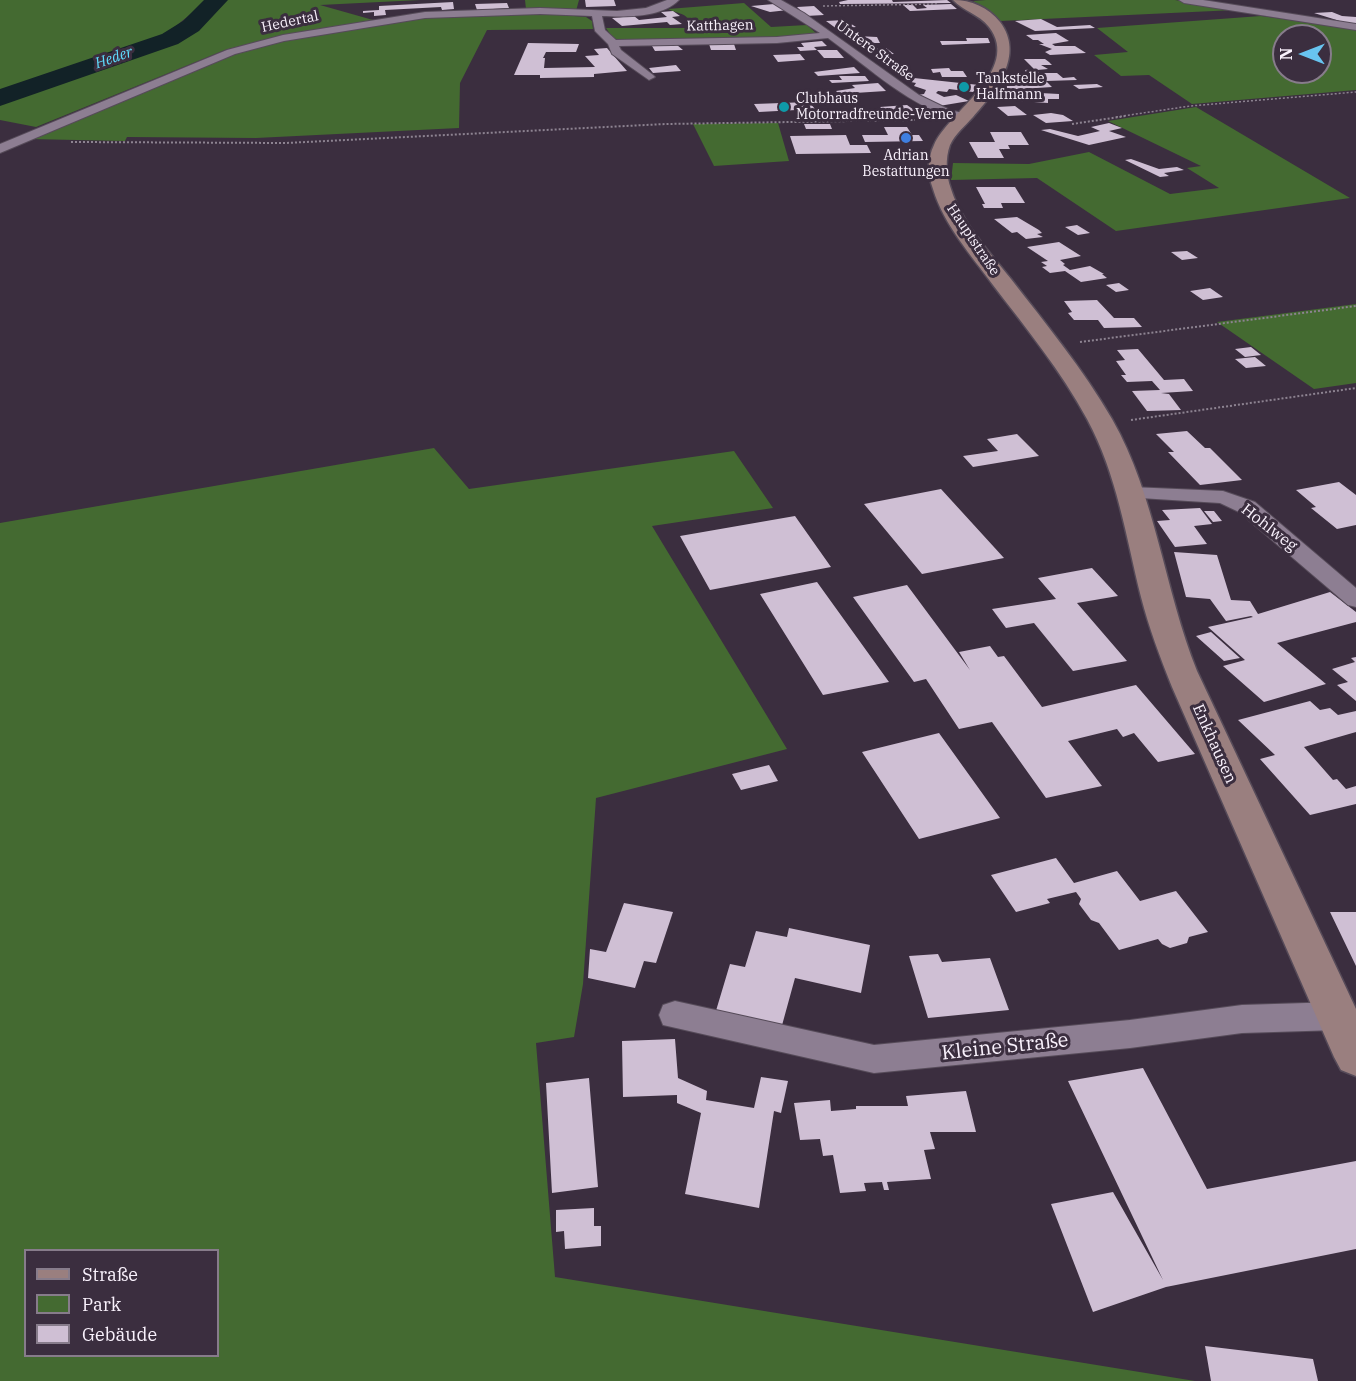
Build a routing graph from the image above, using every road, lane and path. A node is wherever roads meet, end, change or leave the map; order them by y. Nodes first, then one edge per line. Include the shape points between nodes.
1 (674, 0) edge
2 (773, 0) edge
3 (1184, 0) edge
4 (963, 2) edge
5 (789, 7) junction
6 (597, 15) junction
7 (1356, 27) edge
8 (828, 35) junction
9 (613, 43) junction
10 (649, 77) dead end
11 (1356, 92) edge
12 (957, 117) junction
13 (1072, 124) dead end
14 (16, 142) junction
15 (0, 149) edge
16 (1356, 306) edge
17 (1050, 346) junction
18 (1356, 388) edge
19 (1100, 421) junction
20 (1131, 493) junction
21 (1356, 600) edge
22 (675, 1015) dead end
23 (1338, 1016) junction
24 (1356, 1057) edge

1 - 6 street, Hedertal via 647,11
2 - 5 street, Untere Straße
3 - 7 street
4 - 5 path
4 - 12 main road, Hauptstraße via 993,22 1001,33 1004,48 1003,66 988,88
5 - 8 street, Untere Straße
6 - 9 street via 600,31
6 - 14 street, Hedertal via 540,11 425,15 283,38 231,51
8 - 9 street, Katthagen via 777,40
8 - 12 street, Untere Straße via 904,91
9 - 10 street via 616,52
11 - 13 path via 1190,106
12 - 14 path via 666,124 286,143
12 - 17 main road, Hauptstraße via 943,140 939,157 943,193 967,234
14 - 15 street, Hedertal
16 - 17 path
17 - 19 main road, Hauptstraße
18 - 19 path via 1204,411
19 - 20 main road, Enkhausen
20 - 21 street, Hohlweg via 1223,497 1247,507
20 - 23 main road, Enkhausen via 1174,652
22 - 23 street, Kleine Straße via 873,1059 1131,1034 1242,1018
23 - 24 main road, Enkhausen

